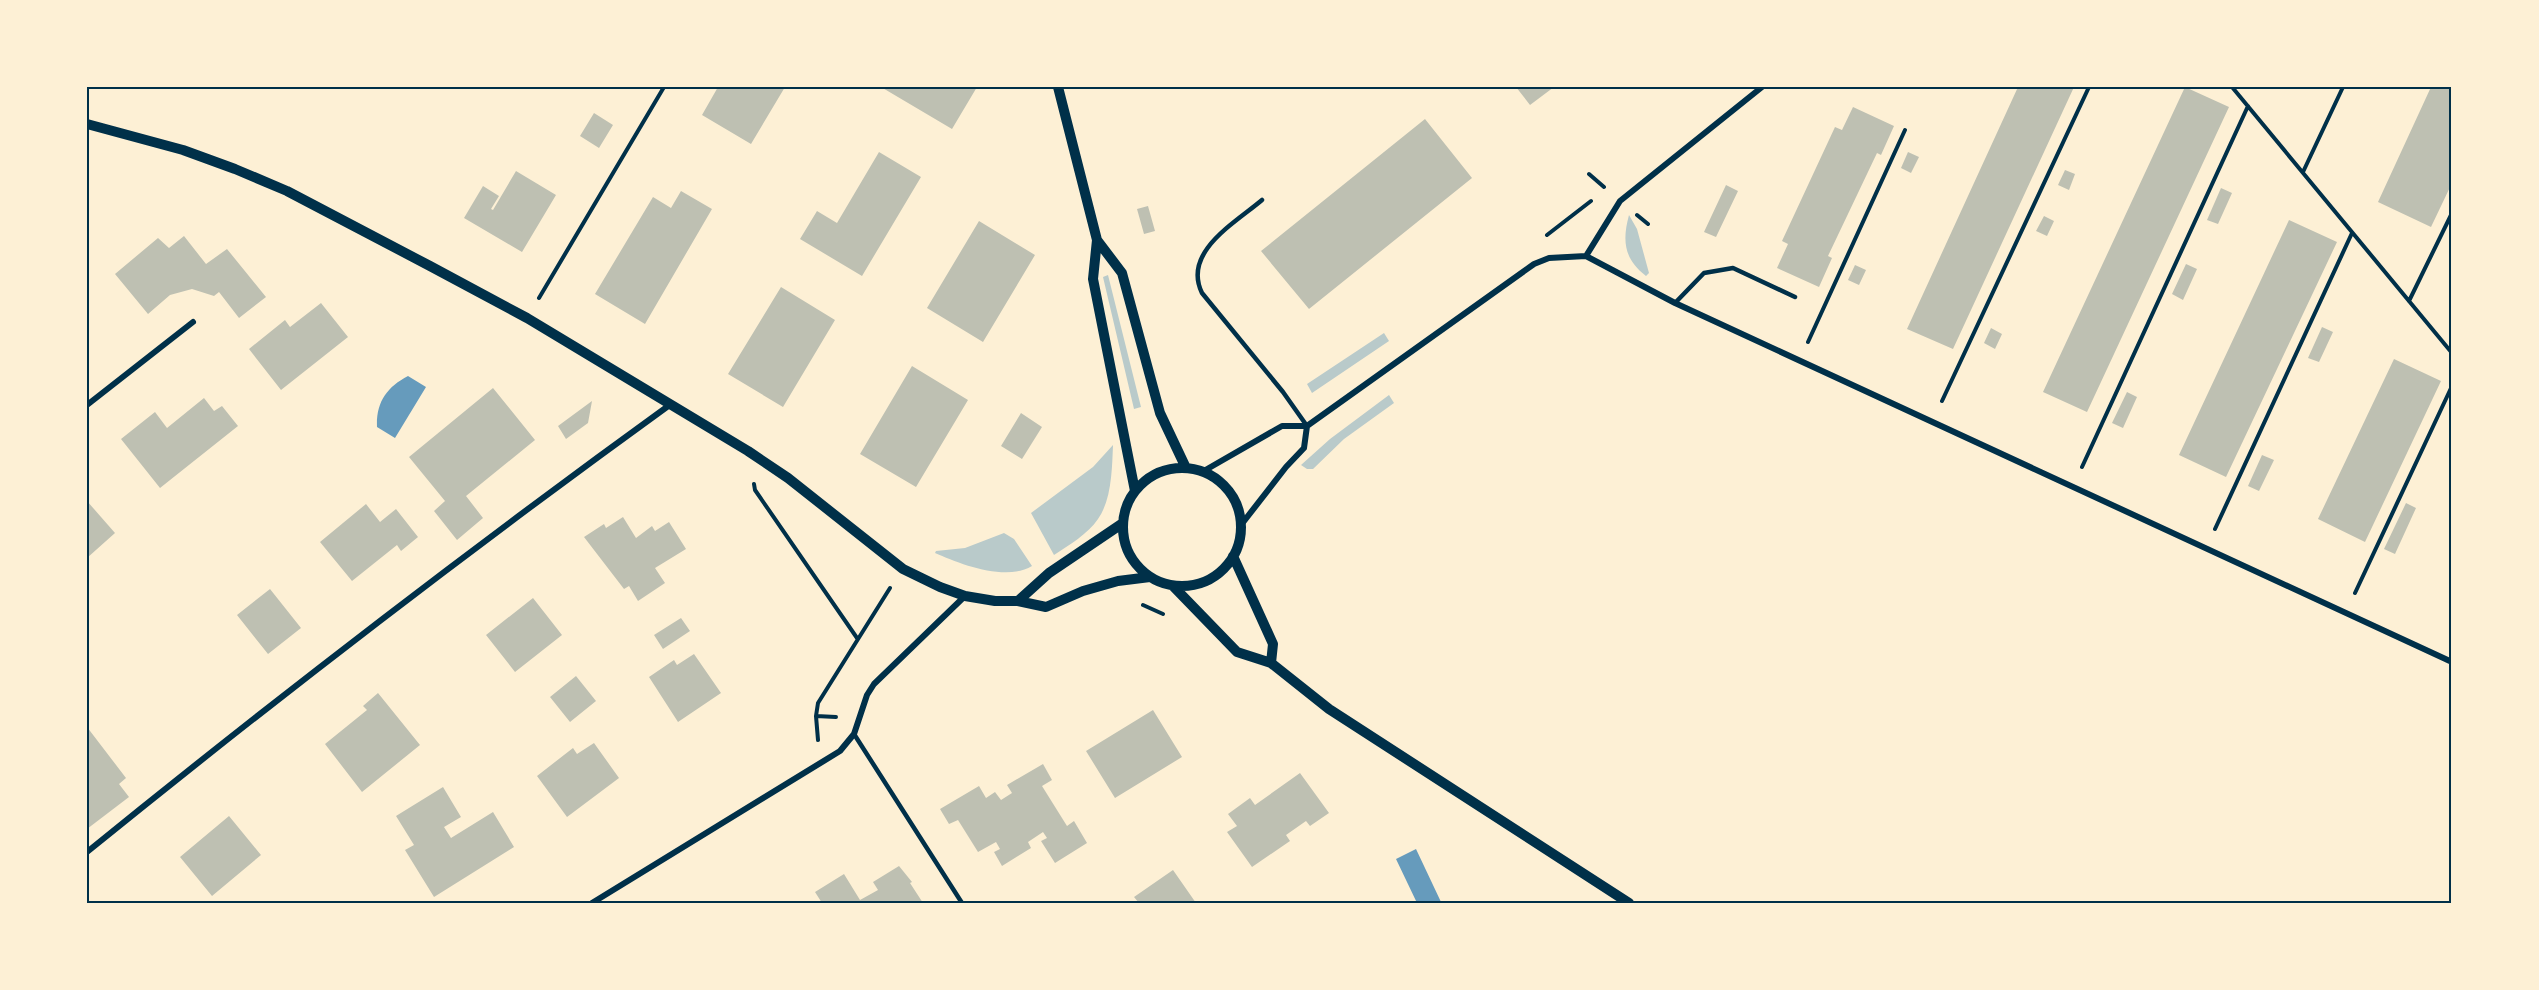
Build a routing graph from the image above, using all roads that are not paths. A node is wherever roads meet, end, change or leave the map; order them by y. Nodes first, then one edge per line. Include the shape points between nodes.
1 (1058, 87) edge
2 (1762, 87) edge
3 (87, 124) edge
4 (1262, 200) dead end
5 (1096, 240) junction
6 (1586, 256) junction
7 (1795, 297) dead end
8 (1675, 303) junction
9 (193, 322) dead end
10 (672, 404) junction
11 (87, 405) edge
12 (1306, 426) junction
13 (1186, 468) junction
14 (1202, 472) junction
15 (1135, 491) junction
16 (1123, 523) junction
17 (1241, 525) junction
18 (1233, 556) junction
19 (1150, 577) junction
20 (1173, 586) junction
21 (965, 596) junction
22 (1018, 601) junction
23 (2452, 662) edge
24 (1271, 663) junction
25 (854, 734) junction
26 (87, 852) edge
27 (592, 903) edge
28 (962, 903) edge
29 (1629, 903) edge

1 - 5 street
2 - 6 street via 1620,201
3 - 10 street via 183,150 287,191 527,318
4 - 12 lane via 1209,245 1196,270 1197,284
5 - 13 street via 1122,273 1160,413
5 - 15 street via 1093,279
6 - 8 street
6 - 12 street via 1549,258 1534,264
7 - 8 lane via 1733,268 1704,273
8 - 23 street
9 - 11 street
10 - 21 street via 788,478 903,569
10 - 26 street via 513,518 267,706
12 - 14 street via 1282,426
12 - 17 street via 1304,448
13 - 14 street
13 - 15 street via 1167,470 1149,478
14 - 17 street via 1225,487 1239,511
15 - 16 street via 1126,506
16 - 19 street via 1123,536 1132,560
16 - 22 street via 1050,573
17 - 18 street
18 - 20 street via 1217,574 1196,584
18 - 24 street via 1273,644
19 - 20 street
19 - 22 street via 1083,591 1046,607
20 - 24 street via 1237,652
21 - 22 street
21 - 25 street via 874,684
24 - 29 street via 1329,709
25 - 27 street via 840,751 821,764
25 - 28 lane

